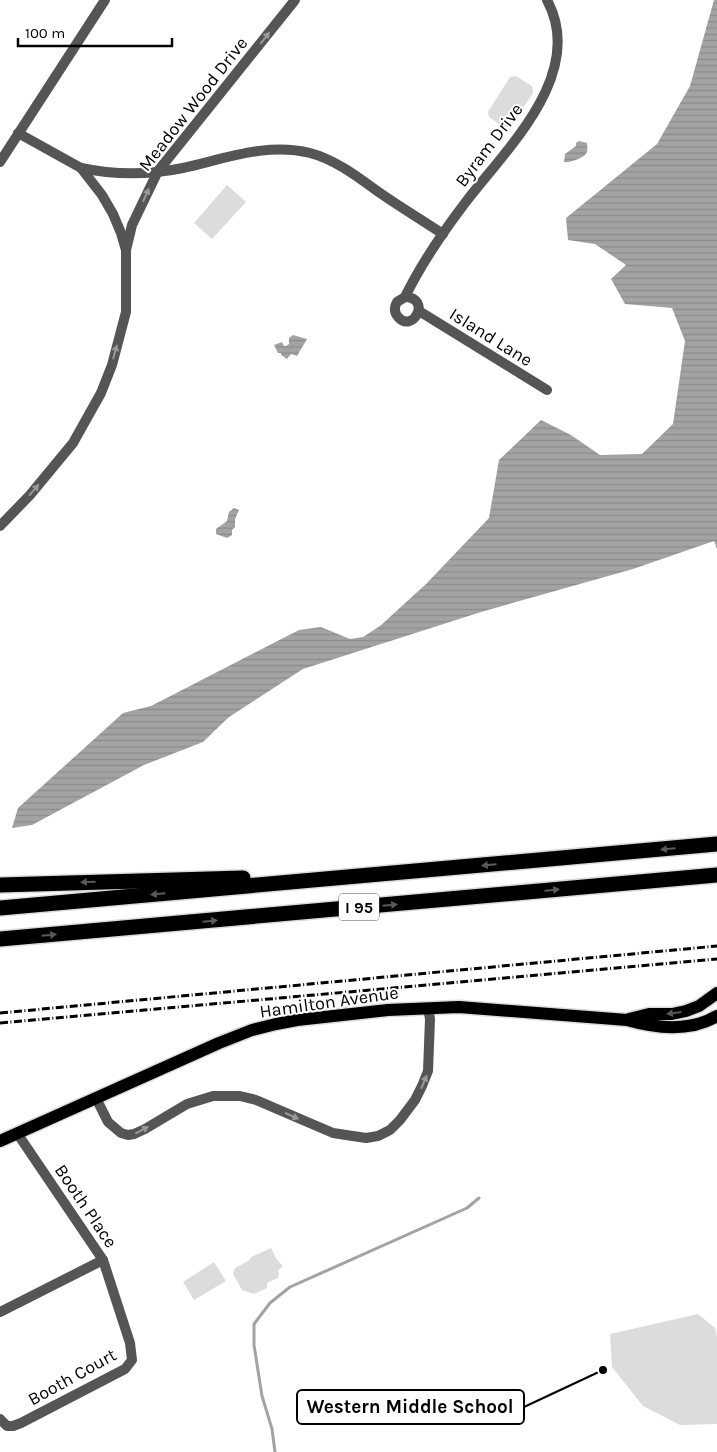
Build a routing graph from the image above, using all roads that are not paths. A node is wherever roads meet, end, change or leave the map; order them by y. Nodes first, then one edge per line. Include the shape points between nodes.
1 (105, 0) edge
2 (295, 0) edge
3 (548, 0) edge
4 (18, 133) junction
5 (0, 162) edge
6 (81, 168) junction
7 (158, 171) junction
8 (443, 234) junction
9 (126, 250) junction
10 (405, 296) junction
11 (419, 311) junction
12 (546, 390) dead end
13 (0, 526) edge
14 (717, 844) edge
15 (717, 875) edge
16 (329, 879) junction
17 (0, 885) edge
18 (0, 908) edge
19 (0, 939) edge
20 (717, 993) edge
21 (428, 1008) junction
22 (717, 1016) edge
23 (626, 1020) junction
24 (96, 1098) junction
25 (18, 1133) junction
26 (0, 1141) edge
27 (103, 1260) junction
28 (0, 1312) edge
29 (132, 1360) joint
30 (0, 1419) edge

1 - 4 street
7 -> 2 street, Meadow Wood Drive
3 - 8 street, Byram Drive via 559,41 549,84 537,110
4 - 5 street
4 - 6 street
6 - 7 street via 114,174
6 - 9 street via 113,214
7 - 8 street via 250,152 292,150 310,153 337,165
9 -> 7 street, Meadow Wood Drive via 132,226
8 - 10 street, Byram Drive
13 -> 9 street, Meadow Wood Drive via 73,444 101,393 126,312
10 - 11 street via 416,300
10 - 11 street, Byram Drive via 395,304 396,315 409,321
11 - 12 street, Island Lane
14 -> 16 highway, I 95
19 -> 15 highway, I 95
16 -> 17 highway via 202,878
16 -> 18 highway, I 95
20 -> 23 main road, Hamilton Avenue via 686,1011 649,1014
21 - 23 main road, Hamilton Avenue via 459,1007
21 - 24 main road, Hamilton Avenue via 320,1017 252,1030
24 -> 21 street via 108,1122 128,1135 145,1129 187,1104 213,1096 240,1096 333,1133 366,1138 378,1136 400,1120 415,1100 428,1071
22 - 23 main road, Hamilton Avenue via 686,1026 646,1025
24 - 25 main road, Hamilton Avenue
25 - 26 main road, Hamilton Avenue
25 - 27 street, Booth Place
27 - 28 street
27 - 29 street, Booth Place via 130,1343
29 - 30 street, Booth Court via 125,1368 20,1423 7,1426

